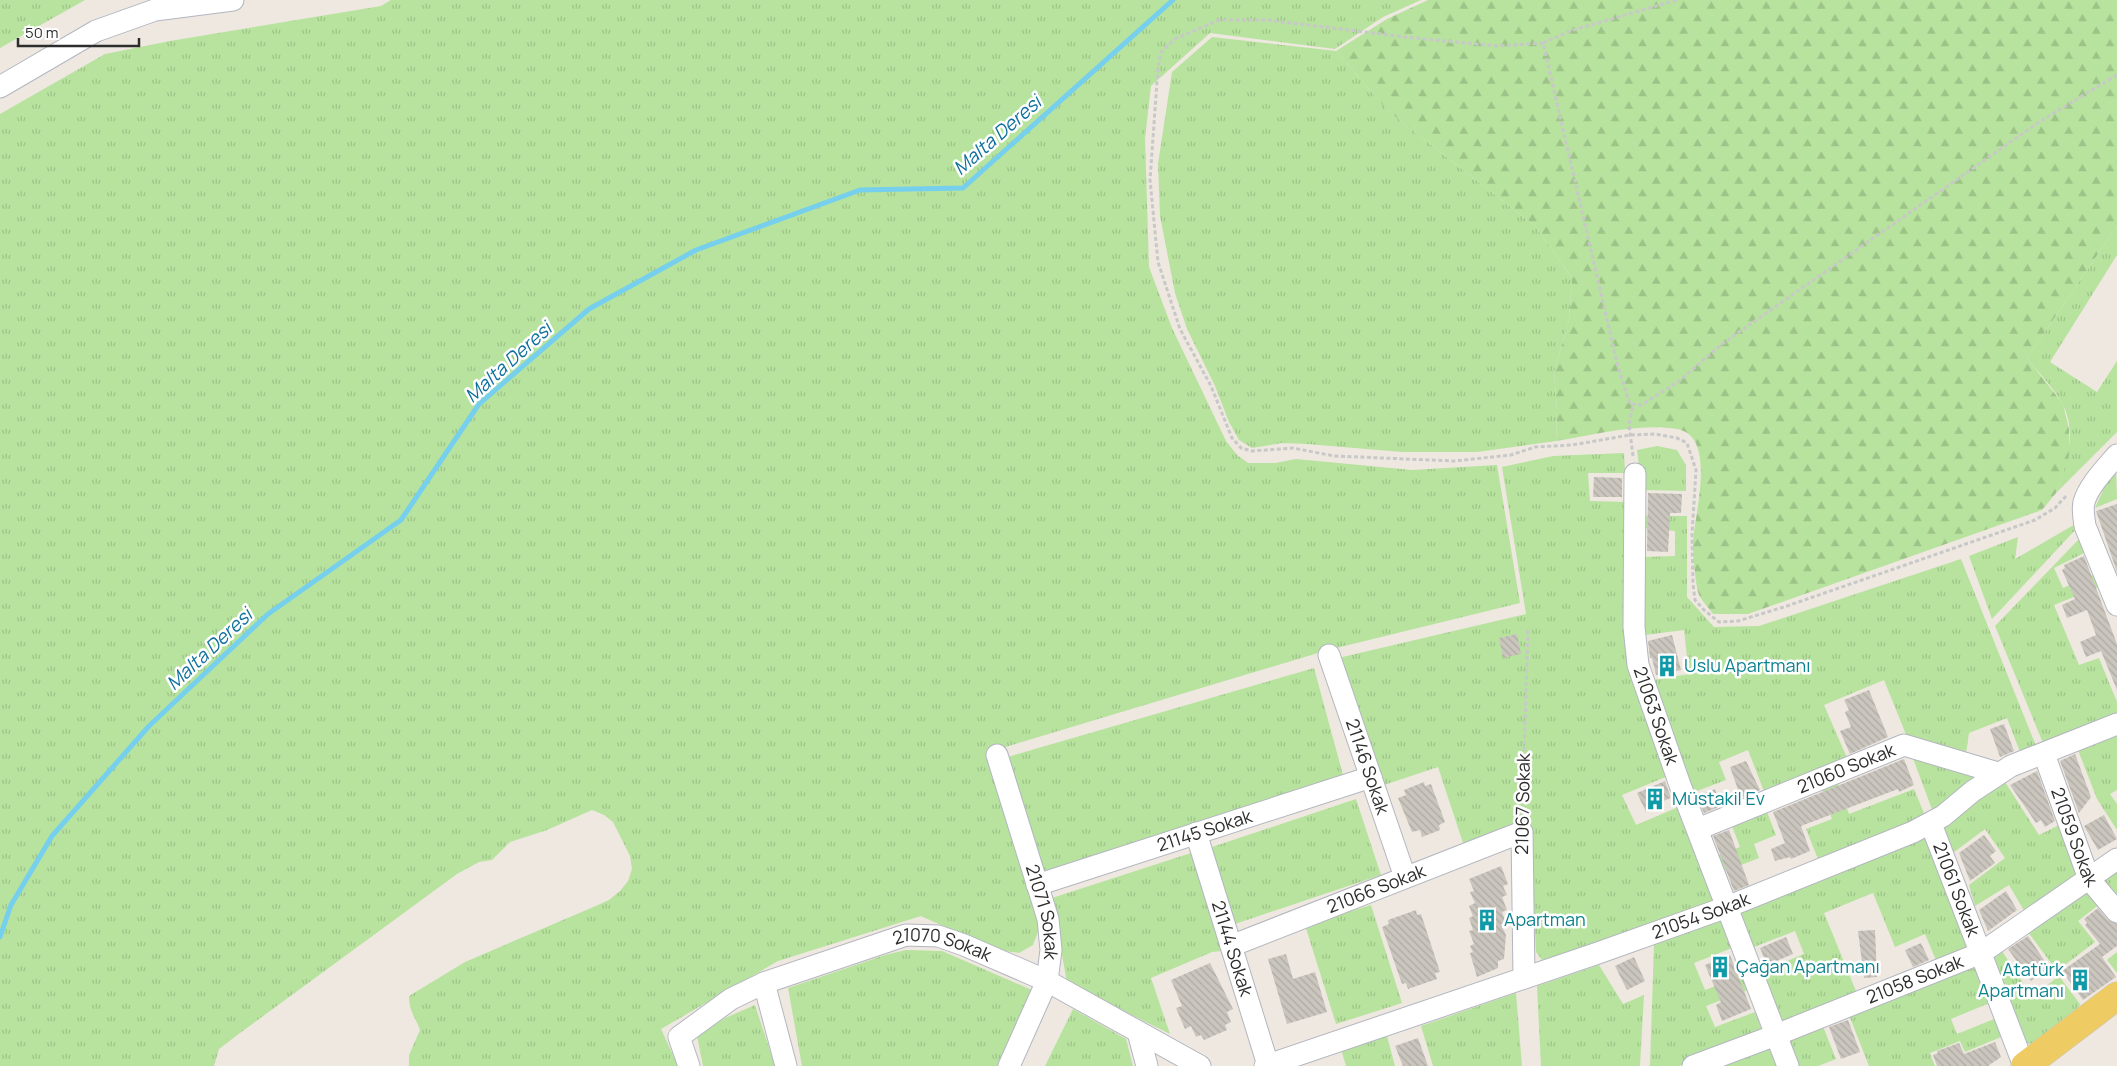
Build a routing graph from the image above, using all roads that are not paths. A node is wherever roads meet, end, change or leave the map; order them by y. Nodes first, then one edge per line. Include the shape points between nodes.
1 (233, 0) edge
2 (0, 87) edge
3 (2117, 455) edge
4 (1635, 474) road end
5 (2117, 605) edge
6 (1329, 655) dead end
7 (2117, 724) edge
8 (2044, 754) junction
9 (997, 755) dead end
10 (1998, 773) junction
11 (1371, 777) junction
12 (1931, 824) junction
13 (1698, 829) junction
14 (1522, 832) joint
15 (1196, 833) junction
16 (2117, 859) edge
17 (1405, 877) junction
18 (2089, 879) junction
19 (1037, 885) junction
20 (1727, 907) junction
21 (2117, 912) edge
22 (1231, 946) junction
23 (1981, 953) junction
24 (1524, 978) junction
25 (1048, 981) junction
26 (764, 983) junction
27 (2117, 996) edge
28 (1138, 1032) junction
29 (1776, 1035) junction
30 (1267, 1065) edge
31 (689, 1066) edge
32 (786, 1066) edge
33 (1009, 1066) edge
34 (1147, 1066) edge
35 (1200, 1066) edge
36 (1694, 1066) edge
37 (1788, 1066) edge
38 (2025, 1066) edge

1 - 2 street via 155,10 96,31
3 - 5 street via 2091,488 2084,501 2083,512 2085,526
4 - 13 street, 21063 Sokak via 1635,648 1638,665
6 - 11 street, 21146 Sokak
7 - 8 street, 21054 Sokak
8 - 10 street, 21054 Sokak
8 - 18 street, 21059 Sokak
9 - 19 street, 21071 Sokak
10 - 12 street, 21054 Sokak
10 - 13 street, 21060 Sokak via 1904,745
11 - 15 street, 21145 Sokak
11 - 17 street, 21146 Sokak
12 - 20 street, 21054 Sokak
12 - 23 street, 21061 Sokak
13 - 20 street, 21063 Sokak
14 - 17 street, 21066 Sokak
14 - 24 street, 21067 Sokak
15 - 19 street, 21145 Sokak
15 - 22 street, 21144 Sokak
16 - 18 street, 21058 Sokak
17 - 22 street, 21066 Sokak
18 - 21 street, 21059 Sokak
18 - 23 street, 21058 Sokak
19 - 25 street, 21071 Sokak via 1048,919 1051,950
20 - 24 street, 21054 Sokak
20 - 29 street, 21063 Sokak
22 - 30 street, 21144 Sokak
23 - 29 street, 21058 Sokak
23 - 38 street, 21061 Sokak
24 - 30 street, 21054 Sokak
25 - 26 street, 21070 Sokak via 938,936 906,935
25 - 28 street, 21070 Sokak
25 - 33 street, 21071 Sokak
26 - 31 street, 21070 Sokak via 731,999 679,1037
26 - 32 street
27 - 38 main road
28 - 34 street
28 - 35 street, 21070 Sokak
29 - 36 street, 21058 Sokak
29 - 37 street, 21063 Sokak

